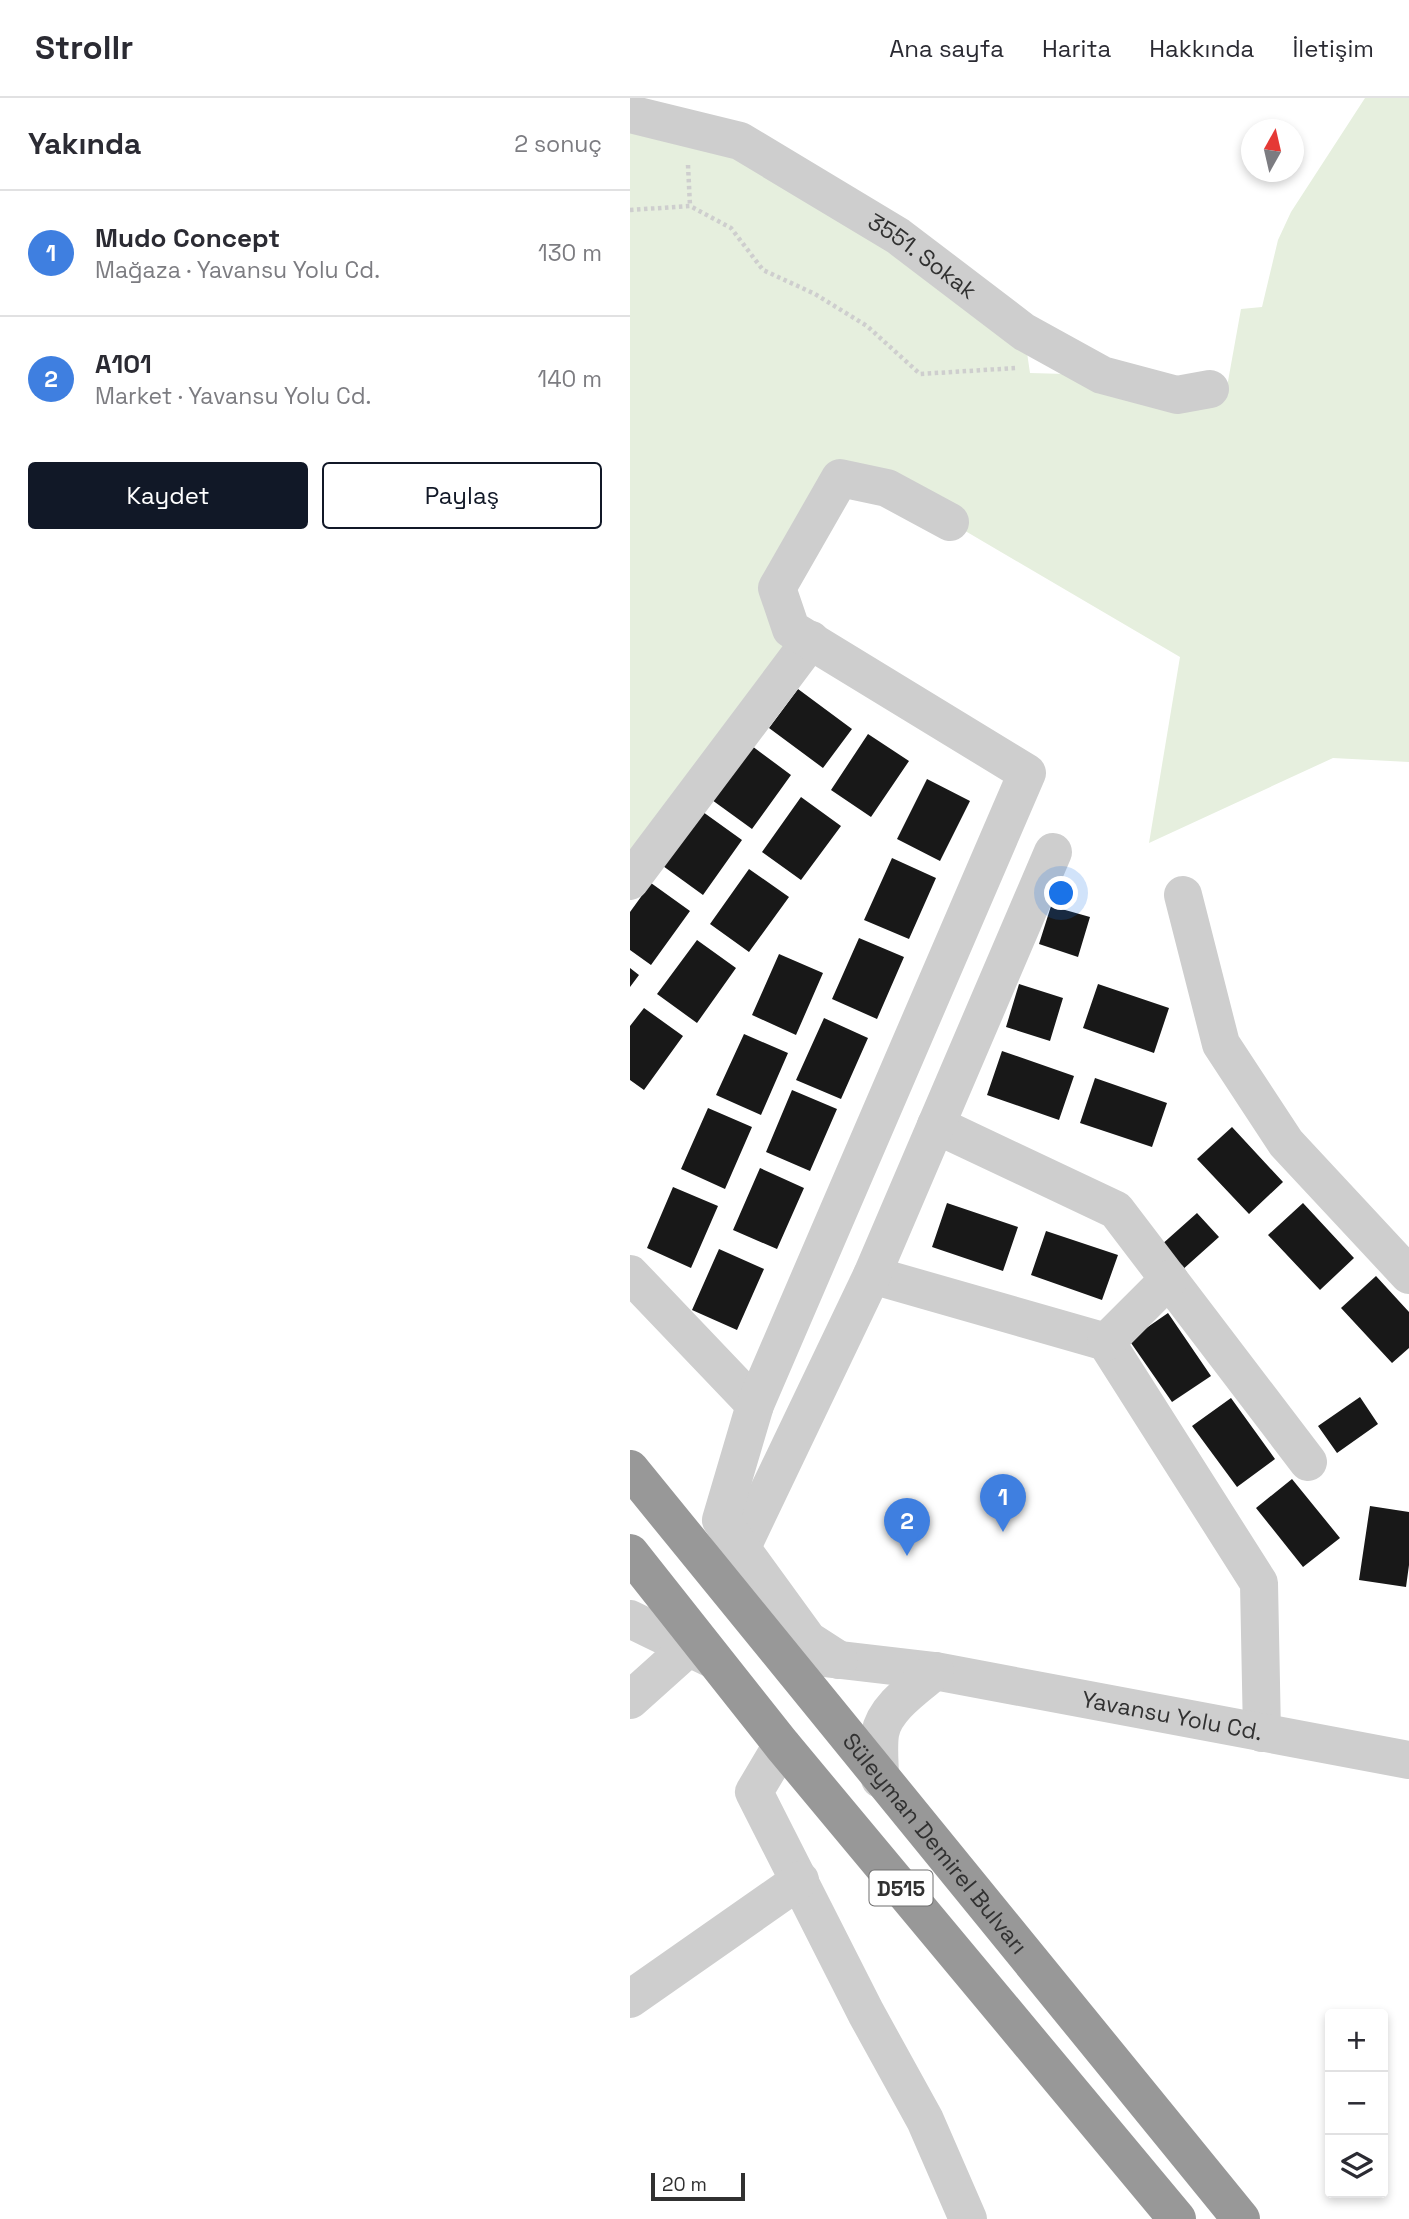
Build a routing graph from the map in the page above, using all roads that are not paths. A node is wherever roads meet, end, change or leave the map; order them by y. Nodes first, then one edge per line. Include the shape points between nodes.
1 (630, 114) edge
2 (1210, 389) dead end
3 (950, 522) dead end
4 (811, 640) junction
5 (1053, 852) dead end
6 (630, 881) edge
7 (1183, 895) dead end
8 (936, 1125) junction
9 (630, 1274) edge
10 (872, 1275) junction
11 (1409, 1275) edge
12 (1169, 1279) junction
13 (1106, 1342) junction
14 (755, 1405) junction
15 (1308, 1462) dead end
16 (630, 1469) edge
17 (741, 1549) junction
18 (630, 1553) edge
19 (630, 1619) edge
20 (778, 1653) junction
21 (701, 1654) junction
22 (839, 1660) junction
23 (935, 1671) junction
24 (630, 1700) edge
25 (1262, 1732) junction
26 (782, 1745) junction
27 (1409, 1760) edge
28 (880, 1779) junction
29 (800, 1880) junction
30 (630, 1999) edge
31 (968, 2219) edge
32 (1177, 2219) edge
33 (1241, 2219) edge

1 - 2 street, 3551. Sokak via 740,141 898,236 1024,332 1102,375 1177,395
3 - 4 street via 887,488 839,478 777,588 791,629
4 - 6 street
4 - 14 street via 1027,773
5 - 8 street
7 - 11 street via 1221,1044 1286,1143
8 - 10 street
8 - 12 street via 1116,1210
9 - 14 street
10 - 13 street
10 - 17 street
12 - 13 street
12 - 15 street
13 - 25 street via 1259,1583
14 - 17 street via 721,1520
16 - 20 highway, Süleyman Demirel Bulvarı / D515
17 - 22 street via 808,1640
18 - 21 highway, D515
19 - 21 street
20 - 22 street, Yavansu Yolu Cd.
20 - 28 highway, Süleyman Demirel Bulvarı / D515
21 - 24 street
21 - 26 highway, D515
22 - 23 street, Yavansu Yolu Cd.
23 - 25 street, Yavansu Yolu Cd.
23 - 28 street via 888,1716 880,1732
25 - 27 street, Yavansu Yolu Cd.
26 - 29 street via 754,1792
26 - 32 highway, D515
28 - 33 highway, Süleyman Demirel Bulvarı / D515
29 - 30 street
29 - 31 street via 925,2120

